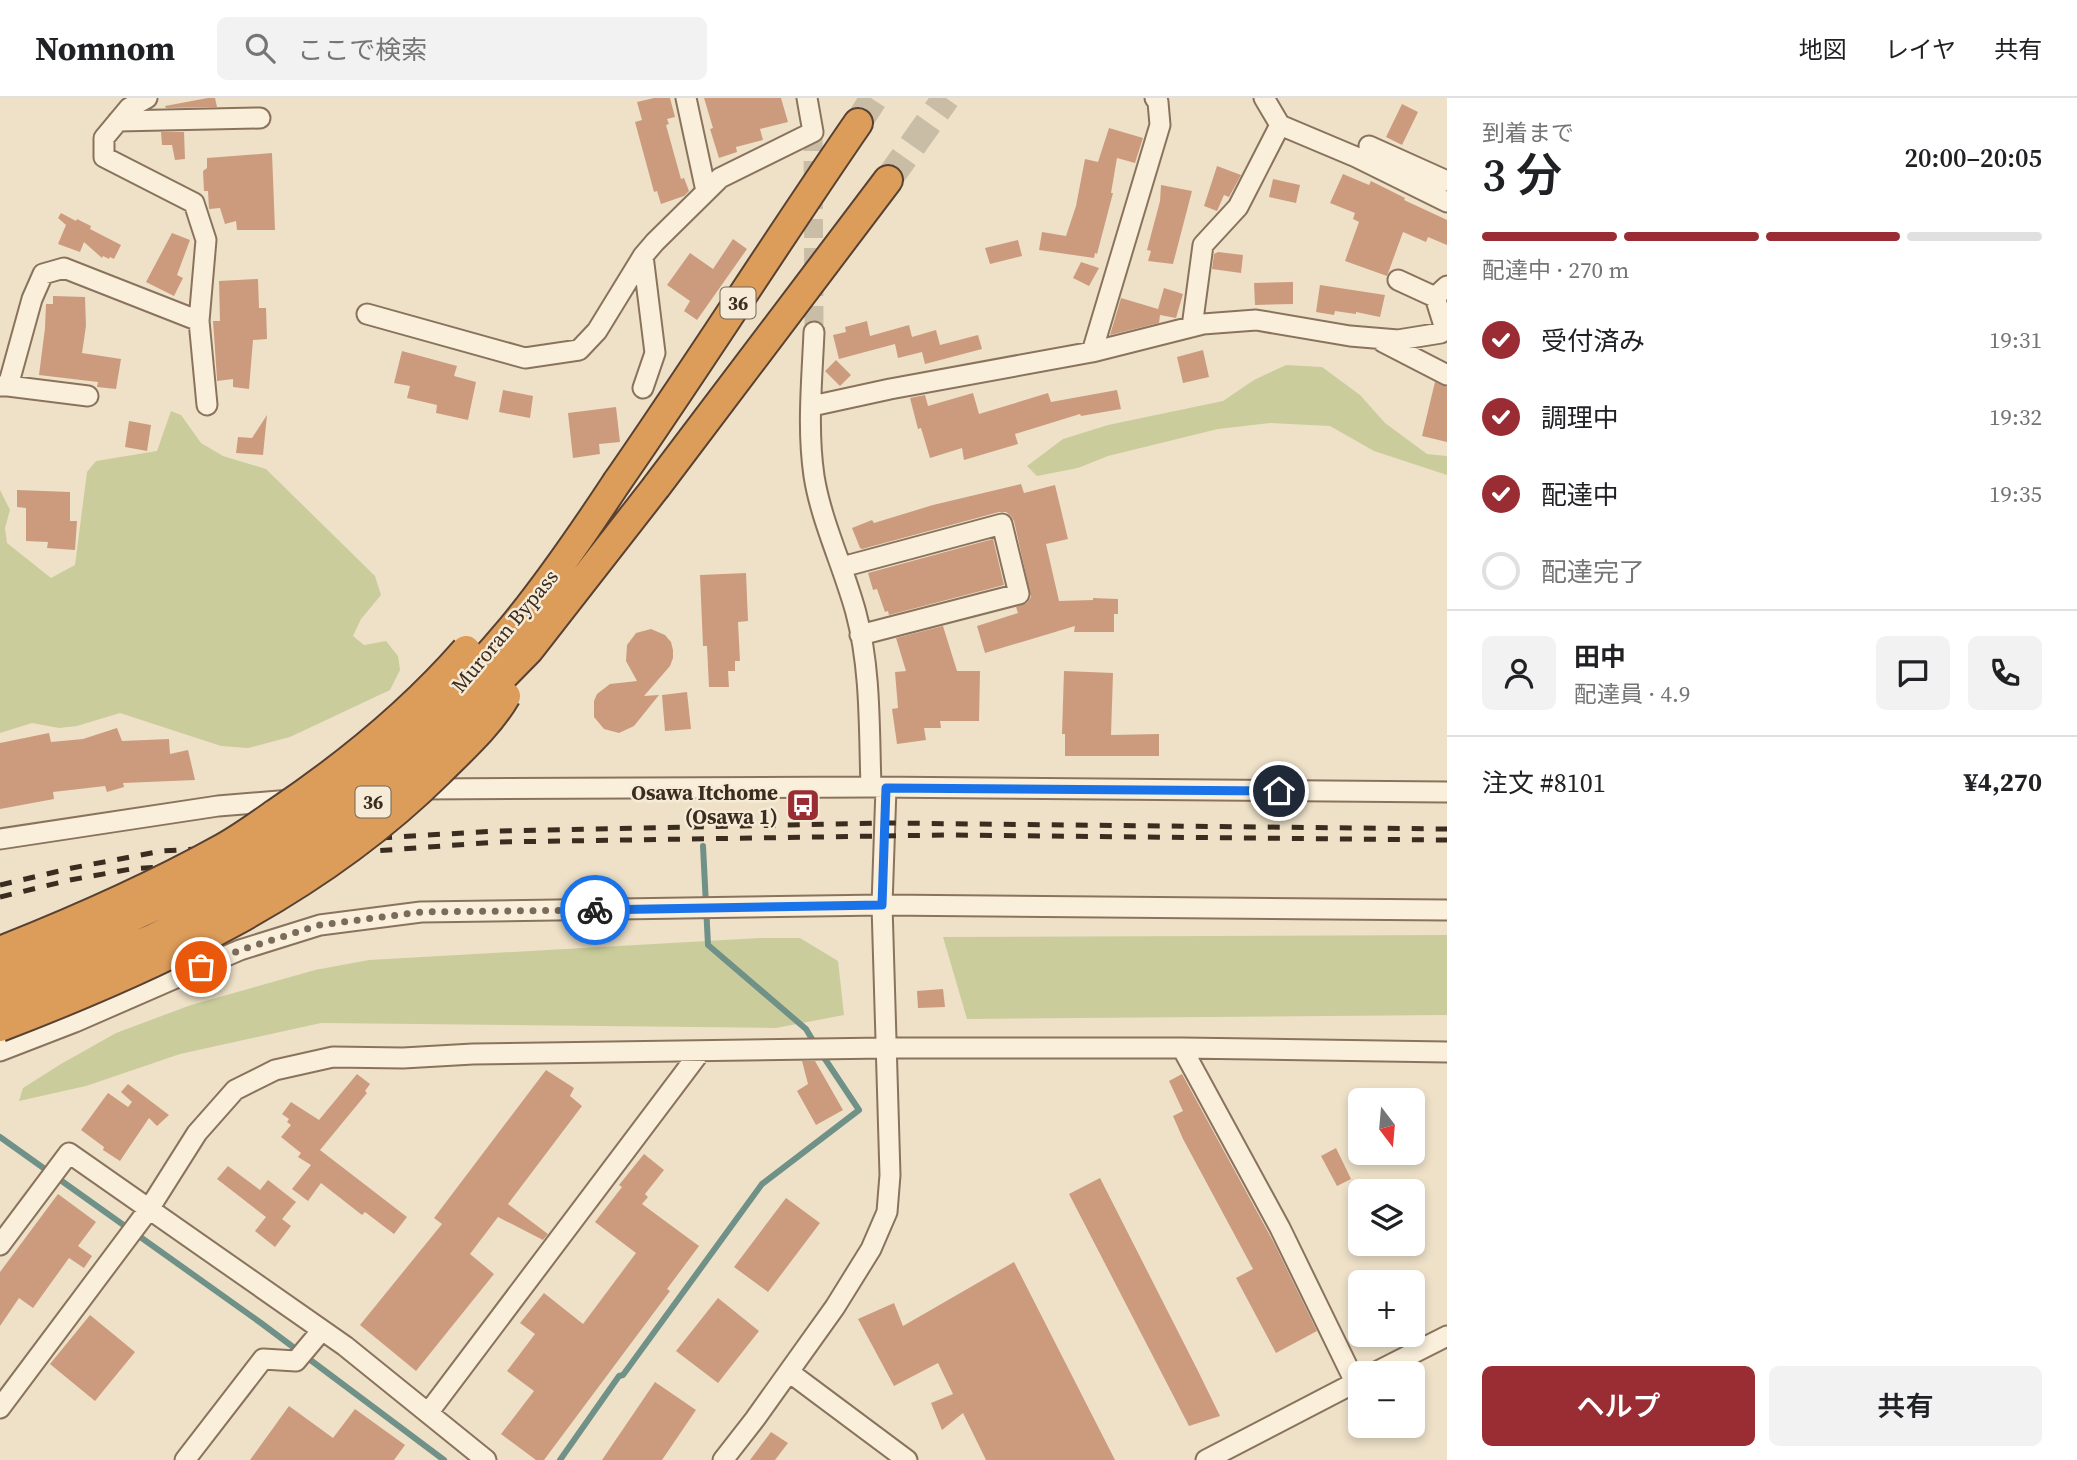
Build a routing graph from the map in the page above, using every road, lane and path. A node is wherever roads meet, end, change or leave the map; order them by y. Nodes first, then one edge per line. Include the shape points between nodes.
1 (147, 98) edge
2 (685, 98) edge
3 (807, 98) edge
4 (1155, 98) edge
5 (1264, 98) edge
6 (260, 118) dead end
7 (118, 121) junction
8 (858, 123) tunnel mouth
9 (1280, 125) junction
10 (1368, 146) dead end
11 (888, 180) tunnel mouth
12 (1447, 181) edge
13 (706, 191) junction
14 (1447, 202) edge
15 (643, 256) junction
16 (1398, 280) dead end
17 (1441, 292) edge
18 (368, 314) dead end
19 (199, 321) junction
20 (1192, 327) junction
21 (814, 332) tunnel mouth
22 (1444, 334) edge
23 (1376, 338) junction
24 (1092, 352) junction
25 (1447, 375) edge
26 (4, 386) edge
27 (643, 388) dead end
28 (88, 396) dead end
29 (207, 405) dead end
30 (812, 405) junction
31 (594, 517) junction
32 (842, 568) junction
33 (860, 635) junction
34 (529, 650) junction
35 (878, 788) junction
36 (1447, 792) edge
37 (4, 836) edge
38 (882, 905) junction
39 (1447, 910) edge
40 (0, 951) edge
41 (0, 974) edge
42 (0, 1001) edge
43 (75, 1022) junction
44 (0, 1027) edge
45 (885, 1048) junction
46 (1182, 1048) junction
47 (0, 1051) edge
48 (700, 1052) junction
49 (1447, 1052) edge
50 (0, 1065) edge
51 (149, 1209) junction
52 (0, 1245) edge
53 (322, 1330) junction
54 (1447, 1336) edge
55 (1352, 1361) edge
56 (1398, 1361) edge
57 (789, 1372) junction
58 (1348, 1386) edge
59 (0, 1408) edge
60 (428, 1413) junction
61 (185, 1460) edge
62 (486, 1460) edge
63 (723, 1460) edge
64 (907, 1460) edge
65 (1206, 1460) edge

1 - 7 street
2 - 13 street
3 - 13 street via 813,132 720,178
4 - 24 street via 1160,125
5 - 9 street
6 - 7 street
7 - 19 street via 104,138 104,157 194,203 206,240
8 - 31 highway, Muroran Bypass / 36, bridge
9 - 14 street
9 - 20 street via 1238,207 1203,245
10 - 12 street
11 - 34 highway, Muroran Bypass / 36, bridge
13 - 15 street
15 - 18 street via 597,331 579,351 525,358
15 - 27 street via 655,353
16 - 17 street
17 - 22 street
19 - 26 street via 64,268 43,274
19 - 29 street
20 - 23 street via 1256,320
20 - 24 street
21 - 30 street
22 - 23 street
23 - 25 street
24 - 30 street
26 - 28 street
30 - 32 street via 814,478
31 - 40 highway, bridge via 395,723 324,781 226,846 159,883
31 - 41 highway, Muroran Bypass / 36, bridge via 512,628 451,696 381,762 239,863 139,915
32 - 33 street
32 - 33 street via 1002,524 1019,594
33 - 35 street
34 - 42 highway, Muroran Bypass / 36, bridge via 409,772 286,866 152,939
34 - 44 highway, bridge via 504,699 476,735 411,800 325,866 241,919 148,967
35 - 36 street
35 - 37 street via 421,788 218,806
35 - 38 street
38 - 39 street
38 - 43 street via 421,912 320,925 240,950
38 - 45 street
43 - 47 street
43 - 50 street
45 - 46 street
45 - 48 street
45 - 57 street via 887,1212 871,1249
46 - 49 street
46 - 55 street
48 - 51 street via 333,1057 275,1070 235,1090 197,1133
48 - 60 street
51 - 52 street via 69,1153
51 - 53 street
51 - 59 street
53 - 60 street
53 - 61 street via 296,1361 263,1359
54 - 56 street
57 - 63 street
57 - 64 street
58 - 65 street
60 - 62 street

